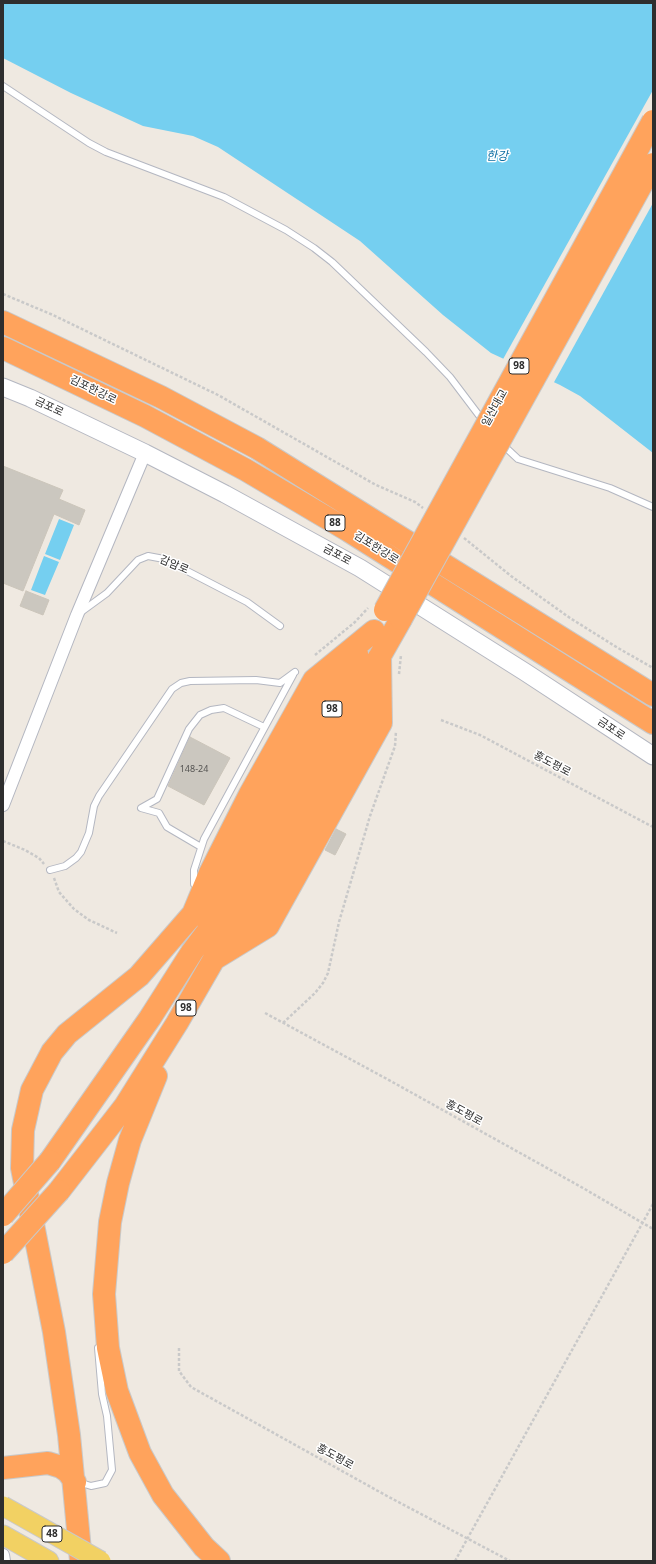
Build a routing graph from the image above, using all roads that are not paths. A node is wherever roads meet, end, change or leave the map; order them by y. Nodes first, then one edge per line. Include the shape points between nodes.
1 (3, 86) edge
2 (653, 121) edge
3 (653, 164) edge
4 (3, 322) edge
5 (3, 348) edge
6 (3, 387) edge
7 (490, 430) dead end
8 (495, 435) dead end
9 (145, 454) junction
10 (653, 507) edge
11 (386, 611) junction
12 (76, 615) junction
13 (280, 626) dead end
14 (374, 630) junction
15 (380, 656) junction
16 (653, 695) edge
17 (653, 723) edge
18 (264, 727) junction
19 (653, 756) edge
20 (6, 785) edge
21 (3, 805) edge
22 (201, 847) junction
23 (50, 870) road end
24 (194, 884) junction
25 (193, 914) junction
26 (192, 952) junction
27 (214, 959) junction
28 (177, 1023) junction
29 (3, 1215) edge
30 (3, 1253) edge
31 (104, 1285) junction
32 (99, 1335) dead end
33 (98, 1342) dead end
34 (70, 1435) junction
35 (48, 1463) junction
36 (3, 1468) edge
37 (75, 1482) junction
38 (3, 1506) edge
39 (3, 1535) edge
40 (3, 1555) edge
41 (4, 1561) edge
42 (49, 1561) edge
43 (81, 1561) edge
44 (101, 1561) edge
45 (219, 1561) edge

1 - 7 lane via 106,152 224,197 314,248 426,352 450,377
2 - 11 highway, 일산대교 / 98, bridge
3 - 11 highway, 일산대교 / 98, bridge
4 - 16 highway, 김포한강로 / 88 via 161,397 257,448
5 - 17 highway, 김포한강로 / 88 via 138,413 246,470
6 - 9 main road, 금포로
8 - 10 lane via 518,459 610,488
9 - 12 street
9 - 19 main road, 금포로 via 360,568
11 - 14 highway, 98
11 - 15 highway, 98
12 - 13 lane, 감암로 via 107,593 138,560 148,556 164,559 247,602
12 - 20 street
14 - 24 highway via 304,677 240,788
14 - 25 highway via 314,680 250,794 210,873
14 - 26 highway, 98 via 213,924
15 - 27 highway, 98 via 346,709 222,931
15 - 27 highway via 381,724 268,926
18 - 22 lane
18 - 22 lane via 224,708 200,715 189,729 157,799 141,808 159,813 166,827
18 - 23 lane via 295,672 280,683 256,680 190,681 172,689 99,796 81,852 65,866
20 - 21 street
22 - 24 lane via 194,870
24 - 25 highway
25 - 26 highway
25 - 34 highway via 139,976 67,1034 52,1052 42,1070 32,1090 27,1109 23,1130 22,1168 54,1332
26 - 29 highway, 98, bridge via 146,1025 50,1162
27 - 28 highway, 98
28 - 30 highway, 98, bridge via 125,1106 59,1191
28 - 31 highway via 130,1140 110,1222
31 - 32 lane
31 - 45 highway via 110,1355 117,1391 140,1453 164,1494 204,1547
33 - 37 lane via 99,1370 107,1416 112,1470 105,1483 91,1486
34 - 35 highway via 61,1454
34 - 37 highway
35 - 36 highway
35 - 37 highway via 61,1467
37 - 43 highway
38 - 44 main road, 48, bridge
39 - 42 main road, 48
40 - 41 street

